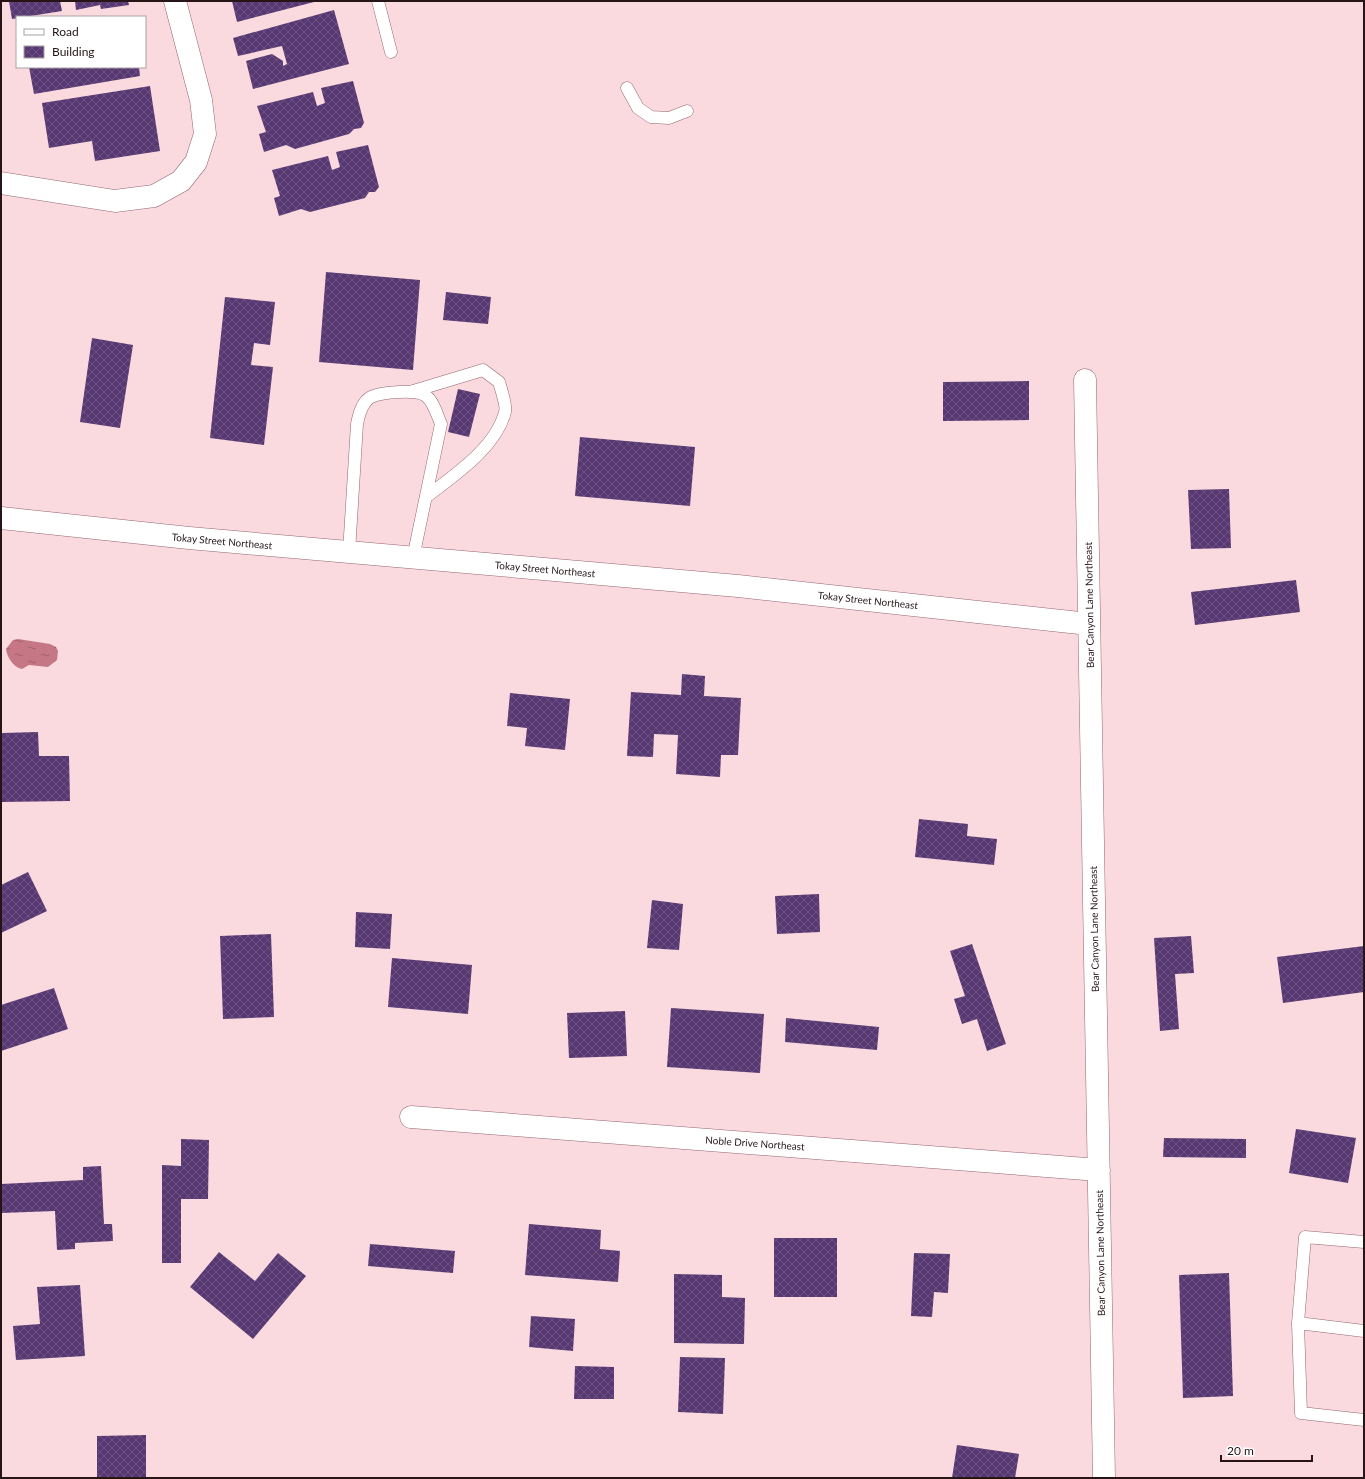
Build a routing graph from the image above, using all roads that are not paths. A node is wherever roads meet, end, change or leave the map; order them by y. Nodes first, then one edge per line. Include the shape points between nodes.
1 (175, 1) edge
2 (378, 1) edge
3 (391, 52) dead end
4 (627, 88) dead end
5 (687, 111) dead end
6 (1, 183) edge
7 (1084, 380) dead end
8 (410, 392) junction
9 (426, 497) junction
10 (1, 518) edge
11 (349, 552) junction
12 (414, 558) junction
13 (1089, 624) junction
14 (411, 1117) dead end
15 (1099, 1170) junction
16 (1364, 1242) edge
17 (1298, 1323) junction
18 (1364, 1330) edge
19 (1364, 1420) edge
20 (1104, 1478) edge

1 - 6 street via 201,100 205,134 196,162 182,181 154,196 115,201
2 - 3 lane
4 - 5 lane via 638,108 651,117 669,118
7 - 13 street, Bear Canyon Lane Northeast
8 - 9 lane via 426,396 434,406 441,424
8 - 9 lane via 483,370 499,382 506,411 496,432 475,459
8 - 11 lane via 371,397 361,409 357,424
9 - 12 lane
10 - 11 street, Tokay Street Northeast
11 - 12 street, Tokay Street Northeast
12 - 13 street, Tokay Street Northeast via 738,586
13 - 15 street, Bear Canyon Lane Northeast
14 - 15 street, Noble Drive Northeast
15 - 20 street, Bear Canyon Lane Northeast
16 - 17 lane via 1304,1237
17 - 18 lane
17 - 19 lane via 1301,1413

